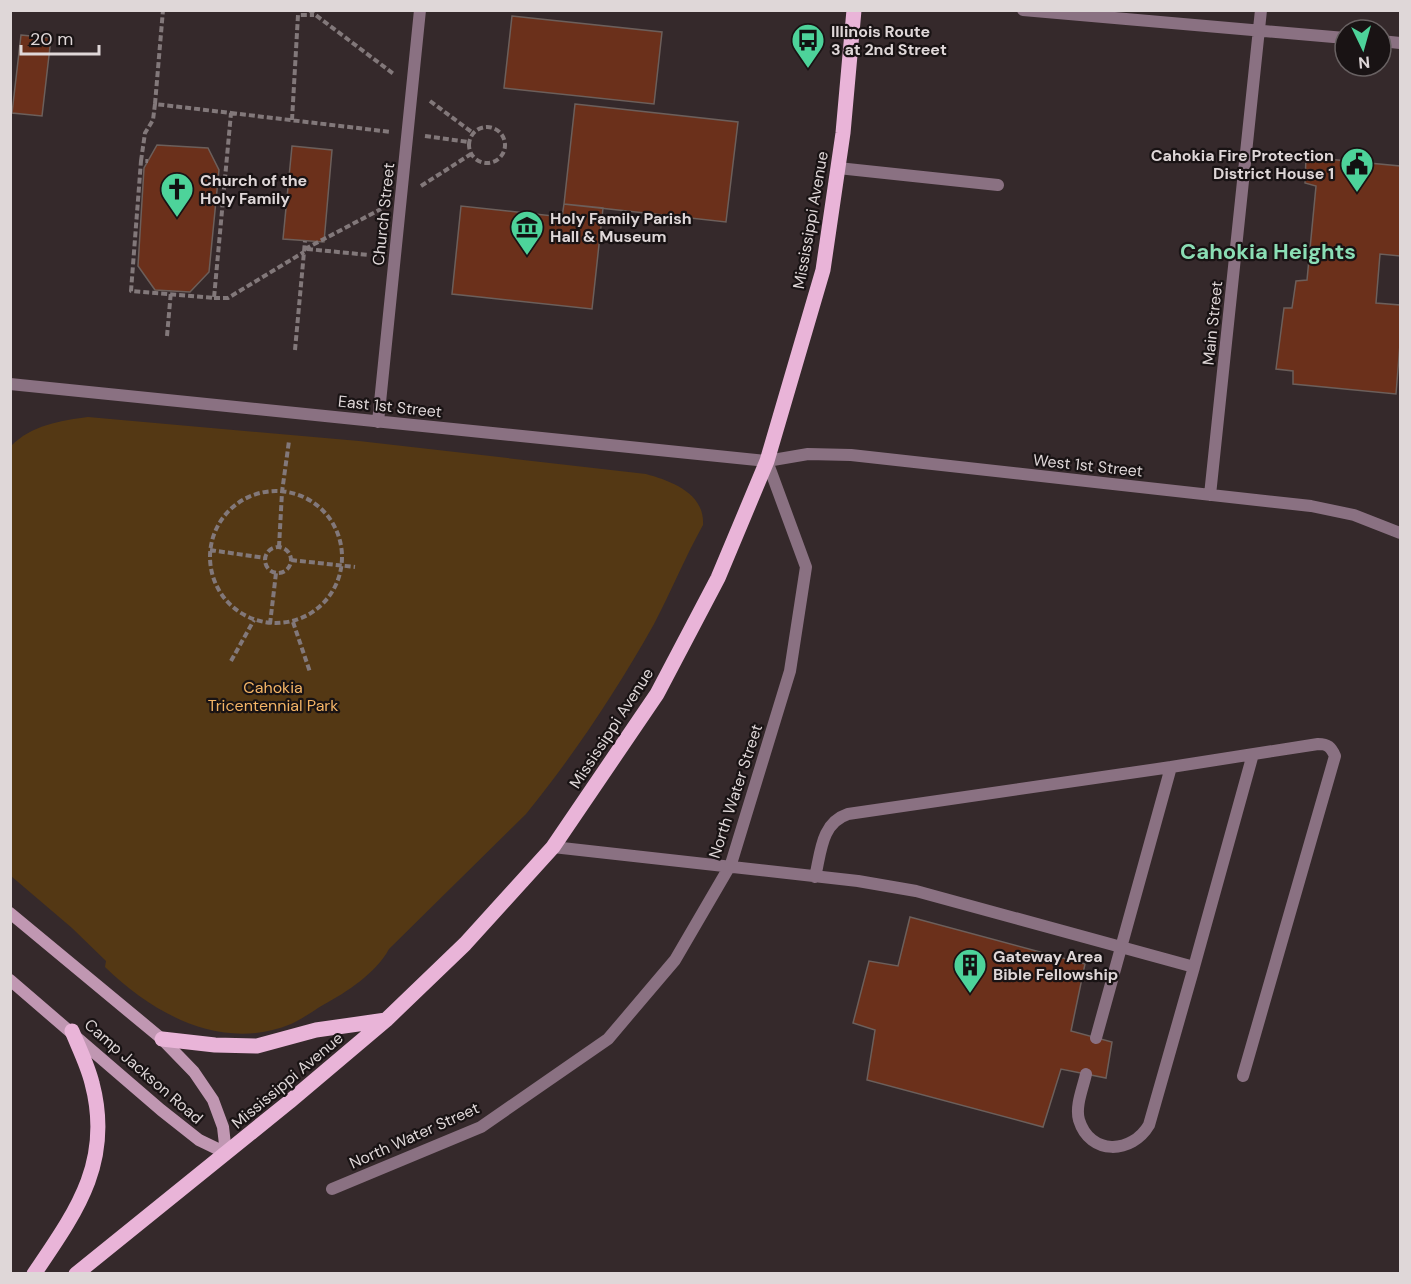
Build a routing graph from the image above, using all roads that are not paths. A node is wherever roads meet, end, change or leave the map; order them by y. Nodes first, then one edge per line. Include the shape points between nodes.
1 (420, 10) edge
2 (854, 10) edge
3 (1023, 10) edge
4 (1261, 10) edge
5 (1258, 30) junction
6 (1333, 37) edge
7 (838, 168) junction
8 (998, 185) dead end
9 (10, 384) edge
10 (378, 422) junction
11 (767, 461) junction
12 (1210, 495) junction
13 (1401, 533) edge
14 (1253, 754) junction
15 (1171, 767) junction
16 (553, 847) junction
17 (728, 869) junction
18 (815, 877) junction
19 (10, 913) edge
20 (1122, 947) junction
21 (1194, 967) junction
22 (10, 980) edge
23 (386, 1020) junction
24 (72, 1031) junction
25 (1096, 1038) dead end
26 (162, 1039) junction
27 (1086, 1074) dead end
28 (1243, 1076) dead end
29 (226, 1153) junction
30 (332, 1189) dead end
31 (34, 1274) edge
32 (76, 1274) edge

1 - 10 street, Church Street
2 - 7 main road, Mississippi Avenue
3 - 5 street
4 - 5 street, Main Street
5 - 6 street
5 - 12 street, Main Street
7 - 8 street
7 - 11 main road, Mississippi Avenue via 822,270
9 - 10 street, East 1st Street
10 - 11 street, East 1st Street
11 - 12 street, West 1st Street via 808,454 851,455
11 - 16 main road, Mississippi Avenue via 718,578 657,694
11 - 17 street, North Water Street via 806,567 790,671
12 - 13 street, West 1st Street via 1311,506 1354,515
14 - 15 street
14 - 21 street
14 - 28 street via 1326,744 1335,756
15 - 18 street via 848,814 831,823 825,832
15 - 20 street
16 - 17 street
16 - 23 main road, Mississippi Avenue via 465,944
17 - 18 street
17 - 30 street, North Water Street via 675,960 608,1039 481,1127
18 - 20 street via 916,891
19 - 26 main road, Camp Jackson Road
20 - 21 street
20 - 25 street
21 - 27 street via 1149,1125 1138,1140 1110,1147 1086,1134 1078,1111
22 - 24 main road, Camp Jackson Road
23 - 26 main road via 316,1030 256,1046
23 - 29 main road, Mississippi Avenue
24 - 29 main road, Camp Jackson Road via 199,1140
24 - 31 main road via 92,1083 99,1124 95,1164 76,1212
26 - 29 main road, Camp Jackson Road via 194,1072 213,1100 223,1127
29 - 32 main road, Mississippi Avenue

